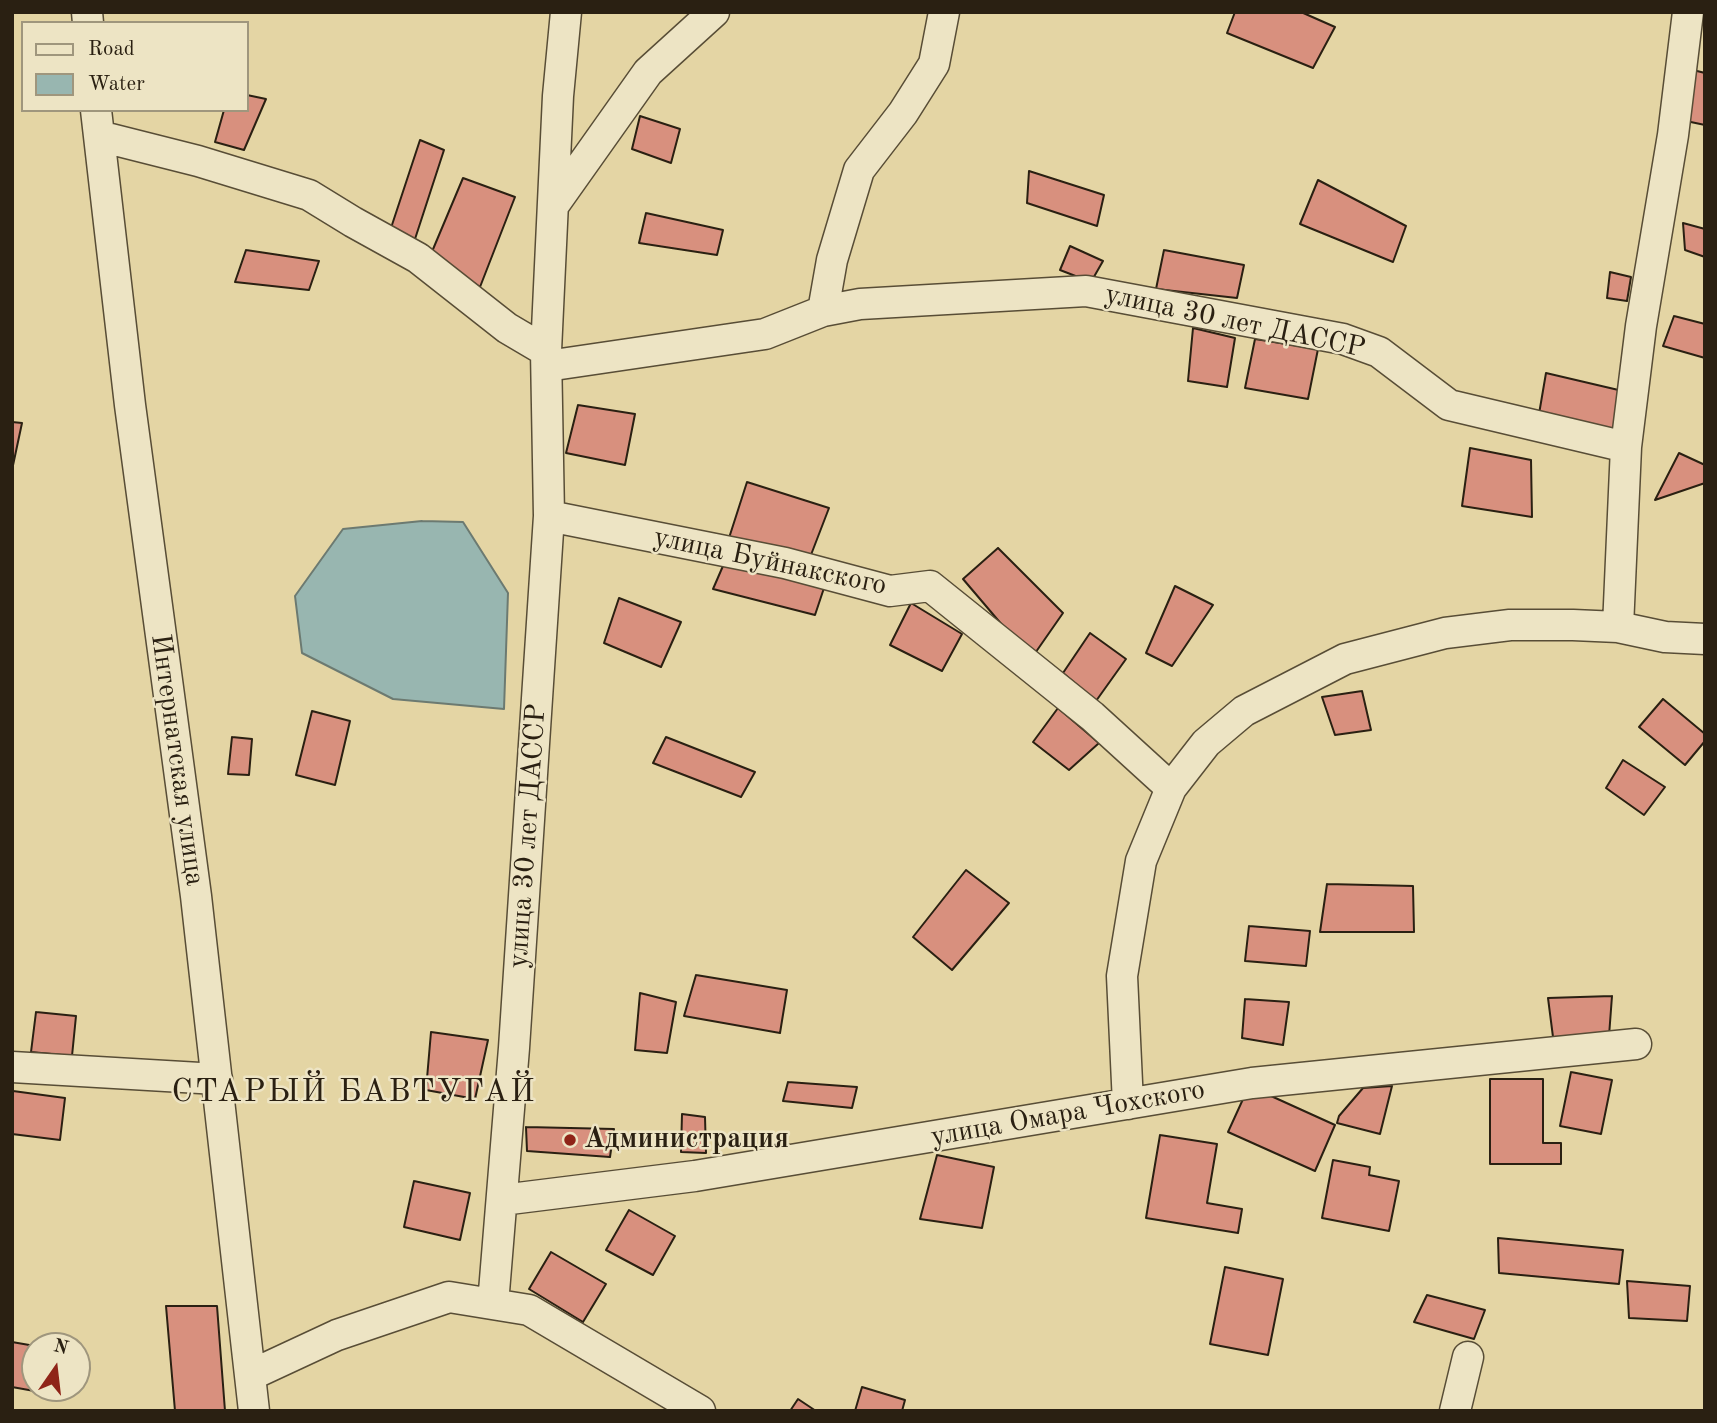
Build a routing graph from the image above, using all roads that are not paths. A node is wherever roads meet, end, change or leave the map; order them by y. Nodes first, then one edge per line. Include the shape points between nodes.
1 (566, 12) edge
2 (714, 12) edge
3 (944, 12) edge
4 (1688, 12) edge
5 (98, 123) edge
6 (553, 206) junction
7 (823, 311) junction
8 (547, 359) junction
9 (1626, 447) junction
10 (549, 516) junction
11 (1618, 627) junction
12 (1705, 639) edge
13 (1171, 788) junction
14 (1636, 1044) dead end
15 (12, 1067) edge
16 (217, 1079) junction
17 (1128, 1104) junction
18 (502, 1200) junction
19 (493, 1304) junction
20 (1468, 1357) dead end
21 (251, 1375) junction
22 (254, 1411) edge
23 (699, 1411) edge
24 (1455, 1411) edge

1 - 6 street, улица 30 лет ДАССР
2 - 6 street via 648,72
3 - 7 street via 934,64 904,113 859,170 832,260
4 - 9 street
5 - 8 street via 198,161 309,195 418,258
5 - 16 street, Интернатская улица
6 - 8 street, улица 30 лет ДАССР
7 - 8 street, улица 30 лет ДАССР via 765,334
7 - 9 street, улица 30 лет ДАССР via 860,304 1086,291 1343,339 1380,352 1449,405
8 - 10 street, улица 30 лет ДАССР
9 - 11 street
10 - 13 street, улица Буйнакского via 785,563 890,590 930,586 1092,716
10 - 18 street, улица 30 лет ДАССР
11 - 12 street
11 - 13 street via 1497,627 1445,633 1345,659 1244,711 1206,743
13 - 17 street via 1141,861 1122,976
14 - 17 street, улица Омара Чохского via 1252,1083
15 - 16 street
16 - 21 street, Интернатская улица
17 - 18 street, улица Омара Чохского via 695,1176
18 - 19 street, улица 30 лет ДАССР
19 - 21 street via 449,1297 337,1335
19 - 23 street via 529,1310
20 - 24 street
21 - 22 street, Интернатская улица

